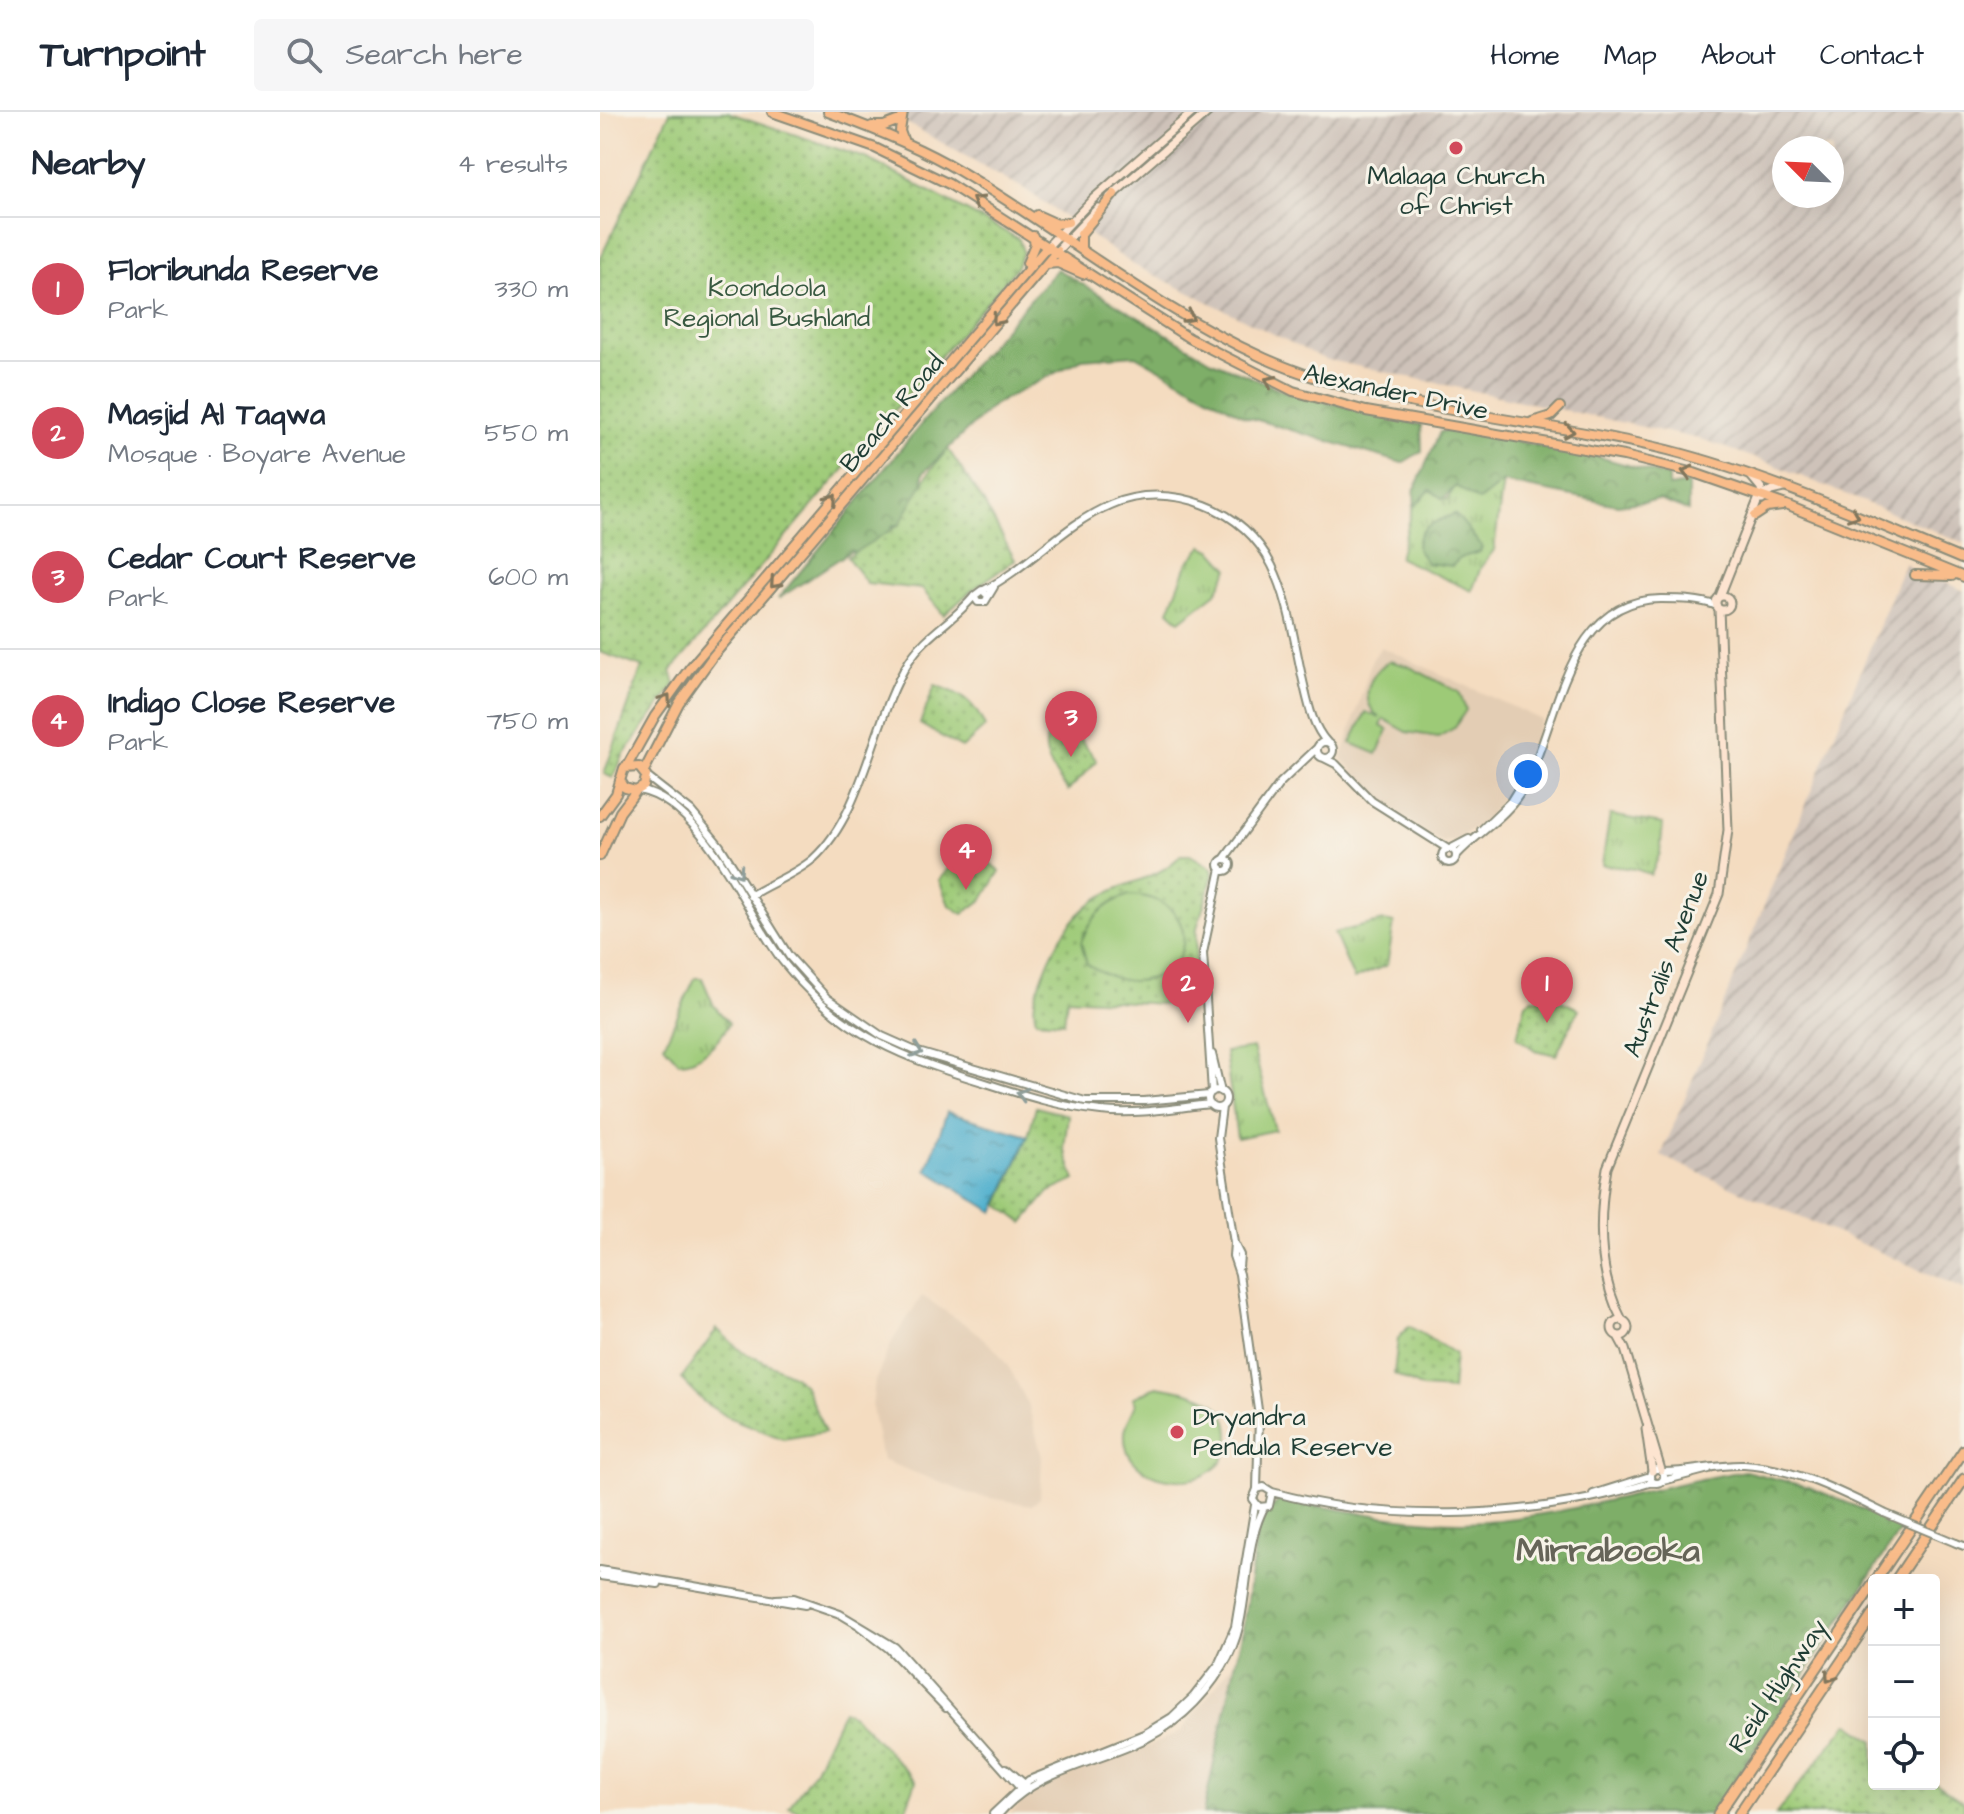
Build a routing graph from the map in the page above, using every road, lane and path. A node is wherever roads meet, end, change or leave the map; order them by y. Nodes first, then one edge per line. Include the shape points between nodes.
1 (772, 112) edge
2 (828, 112) edge
3 (903, 112) edge
4 (1193, 112) edge
5 (1208, 112) edge
6 (897, 121) dead end
7 (859, 124) junction
8 (906, 143) junction
9 (1161, 153) junction
10 (1133, 164) junction
11 (1114, 194) junction
12 (1004, 198) junction
13 (1068, 222) junction
14 (1058, 234) junction
15 (1033, 236) junction
16 (1067, 240) junction
17 (1048, 246) junction
18 (1081, 250) junction
19 (1057, 251) junction
20 (1045, 265) junction
21 (1116, 290) junction
22 (1004, 295) junction
23 (1560, 407) dead end
24 (1527, 424) junction
25 (1750, 476) junction
26 (1787, 487) junction
27 (1761, 496) junction
28 (1786, 505) junction
29 (1755, 516) junction
30 (1747, 530) junction
31 (1964, 560) edge
32 (1915, 575) dead end
33 (1964, 577) edge
34 (986, 593) junction
35 (976, 599) junction
36 (1721, 603) junction
37 (1319, 733) junction
38 (1327, 742) junction
39 (1318, 747) junction
40 (1333, 752) junction
41 (1323, 758) junction
42 (1308, 759) junction
43 (1336, 764) junction
44 (627, 766) junction
45 (1531, 768) junction
46 (645, 774) junction
47 (620, 780) junction
48 (638, 790) junction
49 (684, 805) junction
50 (600, 816) edge
51 (698, 833) junction
52 (1447, 851) junction
53 (600, 856) edge
54 (1456, 856) junction
55 (754, 897) junction
56 (745, 903) junction
57 (1210, 1051) junction
58 (995, 1077) junction
59 (992, 1085) junction
60 (1221, 1092) junction
61 (1210, 1093) junction
62 (1060, 1095) junction
63 (1144, 1101) junction
64 (1056, 1104) junction
65 (1215, 1106) junction
66 (1145, 1111) junction
67 (1618, 1322) junction
68 (1621, 1335) junction
69 (1964, 1450) edge
70 (1709, 1469) junction
71 (1656, 1474) junction
72 (1964, 1479) edge
73 (1260, 1488) junction
74 (1272, 1492) junction
75 (1288, 1497) junction
76 (1273, 1501) junction
77 (1255, 1505) junction
78 (1264, 1508) junction
79 (1964, 1546) edge
80 (600, 1573) edge
81 (1880, 1574) edge
82 (1900, 1574) edge
83 (1868, 1592) edge
84 (1868, 1622) edge
85 (1024, 1787) junction
86 (993, 1814) edge
87 (999, 1814) edge
88 (1718, 1814) edge
89 (1739, 1814) edge

15 -> 1 main road, Alexander Drive via 903,161
2 - 7 main road, Alexander Drive
3 - 8 main road via 900,131
4 - 10 main road, Beach Road
5 - 9 main road, Beach Road
6 - 7 main road via 879,127
7 - 8 main road, Alexander Drive
8 - 12 main road, Alexander Drive
9 - 10 main road
9 - 11 main road, Beach Road
10 - 13 main road, Beach Road
11 - 16 main road, Beach Road
11 - 18 main road via 1081,234
12 - 13 main road via 1047,220
12 - 14 main road, Alexander Drive
13 - 14 main road, Beach Road
14 - 16 main road, Alexander Drive
14 - 17 main road, Beach Road
15 - 17 main road, Alexander Drive
15 - 22 main road via 1032,255
16 - 18 main road, Alexander Drive
16 - 19 main road, Beach Road
17 - 19 main road, Alexander Drive
17 - 22 main road, Beach Road
18 -> 24 main road, Alexander Drive via 1169,306 1275,362 1327,381
19 - 20 main road, Beach Road
19 - 21 main road, Alexander Drive
20 - 21 main road via 1058,263
20 -> 46 main road, Beach Road via 713,656 679,703
27 -> 21 main road, Alexander Drive via 1624,456 1366,411 1293,391 1189,338
44 -> 22 main road, Beach Road via 689,669
23 - 24 main road
24 -> 25 main road, Alexander Drive via 1669,450
25 - 26 main road, Alexander Drive
25 - 27 main road
26 - 27 main road
26 -> 31 main road, Alexander Drive
27 - 28 main road, Alexander Drive
27 - 29 main road
27 - 30 main road
28 - 29 main road
28 - 33 main road, Alexander Drive
29 - 30 main road
30 - 36 main road
32 - 33 main road
34 - 35 street via 978,591
34 - 35 street via 985,602
34 - 37 street via 1111,504 1159,495 1213,508 1260,543 1276,571
35 - 55 street via 911,658 849,805 825,846
36 - 45 street via 1636,602 1595,629 1571,665
36 - 67 main road, Australis Avenue via 1726,866 1607,1168 1601,1242
37 - 38 street
37 - 39 street
38 - 39 street
38 - 40 street
39 - 41 street
39 - 42 street
40 - 41 street
40 - 43 street
41 - 42 street
41 - 43 street
42 - 57 street via 1280,783 1239,842 1216,890 1203,953
43 - 52 street via 1372,801
44 - 46 main road
44 - 47 main road, Beach Road
45 - 52 street via 1510,802 1486,826
45 - 54 street via 1504,816
46 - 48 main road, Beach Road
46 - 49 street
47 - 48 main road via 625,788
47 - 50 main road
48 - 51 street via 670,805
48 - 53 main road via 620,812
49 - 51 street
49 -> 55 street
51 - 56 street
52 - 54 street
52 - 54 street via 1447,863
55 - 56 street
55 -> 58 street via 789,956 827,998 918,1052
56 - 59 street via 783,962 848,1026 913,1061
57 - 60 street
57 - 61 street
58 - 59 street
58 - 62 street
64 -> 59 street
60 - 61 street
60 - 65 street via 1225,1100
61 - 63 street
61 - 65 street
62 - 63 street via 1085,1101
62 - 64 street
63 - 66 street
64 - 66 street via 1103,1112
65 - 66 street
65 - 73 street via 1240,1255 1259,1417
67 - 68 main road via 1612,1330
67 - 68 main road via 1627,1326
68 - 71 main road
69 - 81 highway, Reid Highway
70 - 71 street
70 - 71 street via 1663,1481
70 - 79 street, bridge via 1744,1465 1796,1474
71 - 75 street via 1593,1494 1438,1515
72 - 82 highway
73 - 74 street
73 - 77 street via 1253,1496
74 - 75 street
74 - 76 street
75 - 76 street
76 - 78 street
77 - 78 street
77 - 85 street via 1238,1618 1223,1656 1203,1685 1157,1727 1051,1769
78 - 85 street via 1255,1522 1245,1610 1235,1641 1200,1698 1141,1742
80 - 85 street via 809,1605 857,1623
83 - 88 highway, Reid Highway
84 -> 89 highway, Reid Highway
85 - 86 street
85 - 87 street

